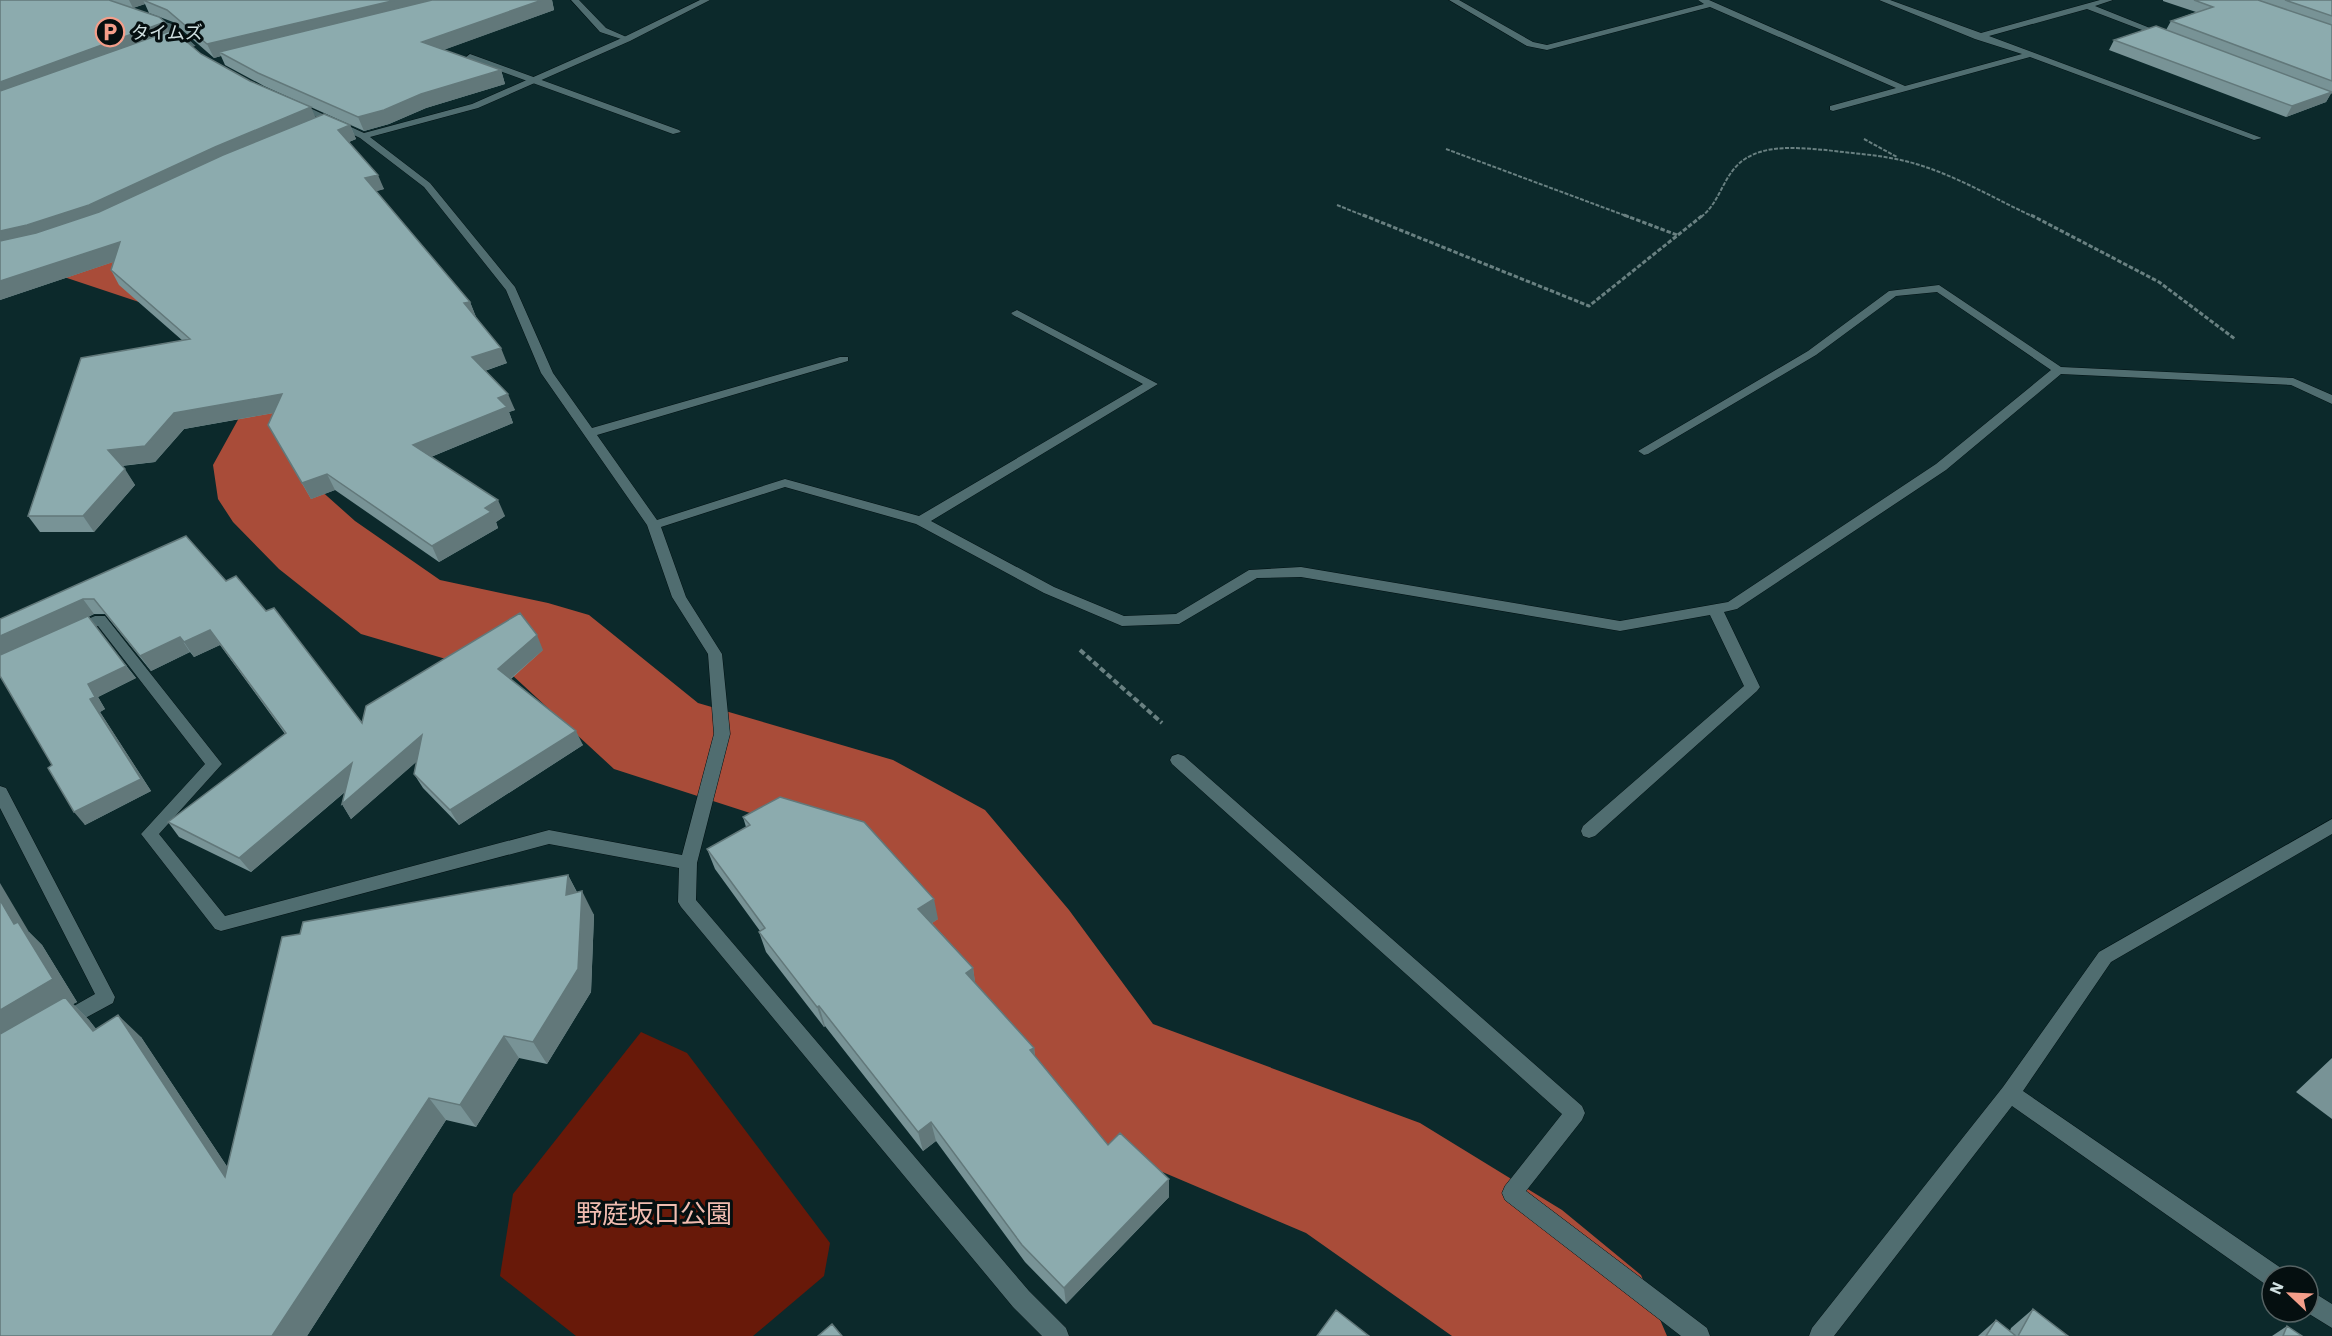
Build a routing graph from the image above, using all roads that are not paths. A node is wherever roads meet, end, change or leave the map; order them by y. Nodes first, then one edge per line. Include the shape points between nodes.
1 (575, 0) edge
2 (706, 0) edge
3 (1453, 0) edge
4 (1883, 0) edge
5 (2109, 0) edge
6 (1706, 2) edge
7 (153, 6) edge
8 (2087, 6) junction
9 (1978, 37) junction
10 (627, 39) junction
11 (2176, 40) edge
12 (2028, 55) junction
13 (204, 57) edge
14 (470, 57) edge
15 (535, 80) junction
16 (1905, 89) junction
17 (280, 99) edge
18 (1833, 108) dead end
19 (676, 132) dead end
20 (363, 136) junction
21 (2257, 138) dead end
22 (1017, 313) dead end
23 (844, 359) dead end
24 (2058, 370) junction
25 (2332, 400) edge
26 (590, 433) junction
27 (1644, 451) dead end
28 (921, 521) junction
29 (654, 525) junction
30 (1716, 609) junction
31 (60, 638) edge
32 (1178, 760) road end
33 (0, 792) edge
34 (2332, 826) edge
35 (1589, 831) dead end
36 (688, 863) junction
37 (48, 1031) edge
38 (2010, 1093) junction
39 (2260, 1267) edge
40 (1058, 1336) edge
41 (1700, 1336) edge
42 (1820, 1336) edge

1 - 10 street via 603,30
2 - 10 street
3 - 6 street via 1530,44 1547,48
4 - 9 street
5 - 8 street
6 - 16 street
7 - 13 street via 136,13 170,26 176,39
8 - 9 street
8 - 11 street
9 - 12 street
10 - 15 street
12 - 16 street
12 - 21 street
14 - 15 street
15 - 19 street
15 - 20 street via 476,106
16 - 18 street
17 - 20 street via 326,123
20 - 26 street via 427,185 511,290 547,373
22 - 28 street via 1152,384
23 - 26 street
24 - 25 street via 2293,382
24 - 27 street via 1939,288 1893,293 1812,353
24 - 30 street via 1941,467 1732,606
26 - 29 street
28 - 29 street via 785,483
28 - 30 street via 1049,590 1122,621 1179,619 1254,573 1301,572 1620,626
29 - 36 street via 678,597 715,654 722,734
30 - 35 street via 1752,687
31 - 36 street via 100,619 214,764 149,834 221,924 549,837
32 - 41 street via 1575,1113 1512,1193
33 - 37 street via 106,997
34 - 38 street via 2105,957
36 - 40 street via 687,902 1021,1299
38 - 39 street
38 - 42 street

